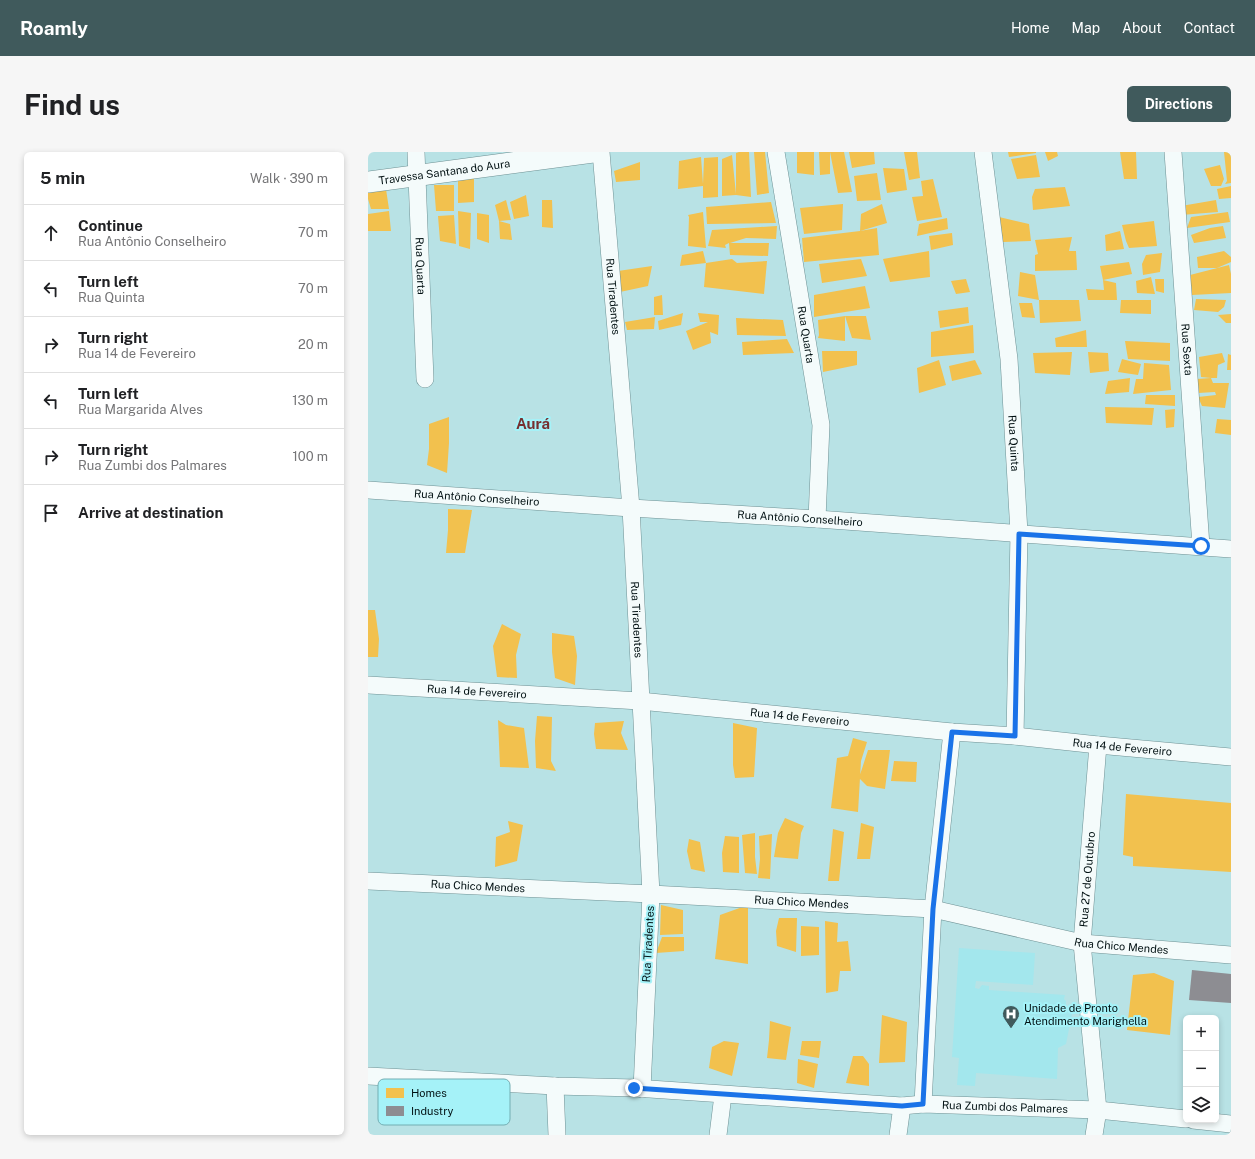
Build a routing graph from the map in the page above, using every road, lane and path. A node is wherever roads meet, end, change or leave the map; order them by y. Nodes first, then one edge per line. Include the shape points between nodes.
1 (416, 152) edge
2 (593, 152) edge
3 (601, 152) edge
4 (776, 152) edge
5 (983, 152) edge
6 (1173, 152) edge
7 (416, 176) junction
8 (368, 182) edge
9 (425, 379) dead end
10 (368, 490) edge
11 (631, 508) junction
12 (817, 519) junction
13 (1019, 534) junction
14 (1201, 546) junction
15 (1231, 549) edge
16 (368, 685) edge
17 (640, 701) junction
18 (952, 732) junction
19 (1015, 736) junction
20 (1098, 745) junction
21 (1231, 757) edge
22 (368, 881) edge
23 (651, 894) junction
24 (933, 909) junction
25 (1082, 943) junction
26 (1231, 955) edge
27 (368, 1076) edge
28 (424, 1079) edge
29 (510, 1084) edge
30 (555, 1086) junction
31 (642, 1089) junction
32 (723, 1095) junction
33 (923, 1104) junction
34 (902, 1106) junction
35 (1098, 1110) junction
36 (1183, 1119) edge
37 (1219, 1123) edge
38 (1231, 1124) edge
39 (557, 1135) edge
40 (718, 1135) edge
41 (898, 1135) edge
42 (1094, 1135) edge

1 - 7 street, Rua Quarta
2 - 7 street, Travessa Santana do Aura
3 - 11 street, Rua Tiradentes
4 - 12 street, Rua Quarta via 820,425
5 - 13 street, Rua Quinta via 1009,359
6 - 14 street, Rua Sexta
7 - 8 street, Travessa Santana do Aura
7 - 9 street, Rua Quarta
10 - 11 street, Rua Antônio Conselheiro
11 - 12 street, Rua Antônio Conselheiro
11 - 17 street, Rua Tiradentes
12 - 13 street, Rua Antônio Conselheiro
13 - 14 street, Rua Antônio Conselheiro
13 - 19 street, Rua Quinta
14 - 15 street, Rua Antônio Conselheiro
16 - 17 street, Rua 14 de Fevereiro
17 - 18 street, Rua 14 de Fevereiro
17 - 23 street, Rua Tiradentes
18 - 19 street, Rua 14 de Fevereiro
18 - 24 street
19 - 20 street, Rua 14 de Fevereiro
20 - 21 street, Rua 14 de Fevereiro
20 - 25 street, Rua 27 de Outubro
22 - 23 street, Rua Chico Mendes
23 - 24 street, Rua Chico Mendes
23 - 31 street, Rua Tiradentes
24 - 25 street, Rua Chico Mendes
24 - 33 street
25 - 26 street, Rua Chico Mendes
25 - 35 street, Rua 27 de Outubro
27 - 28 street, Rua Zumbi dos Palmares
29 - 30 street, Rua Zumbi dos Palmares
30 - 31 street, Rua Zumbi dos Palmares
30 - 39 street
31 - 32 street, Rua Zumbi dos Palmares
32 - 34 street, Rua Zumbi dos Palmares
32 - 40 street
33 - 34 street, Rua Zumbi dos Palmares
33 - 35 street, Rua Zumbi dos Palmares
34 - 41 street
35 - 36 street, Rua Zumbi dos Palmares
35 - 42 street, Rua 27 de Outubro
37 - 38 street

